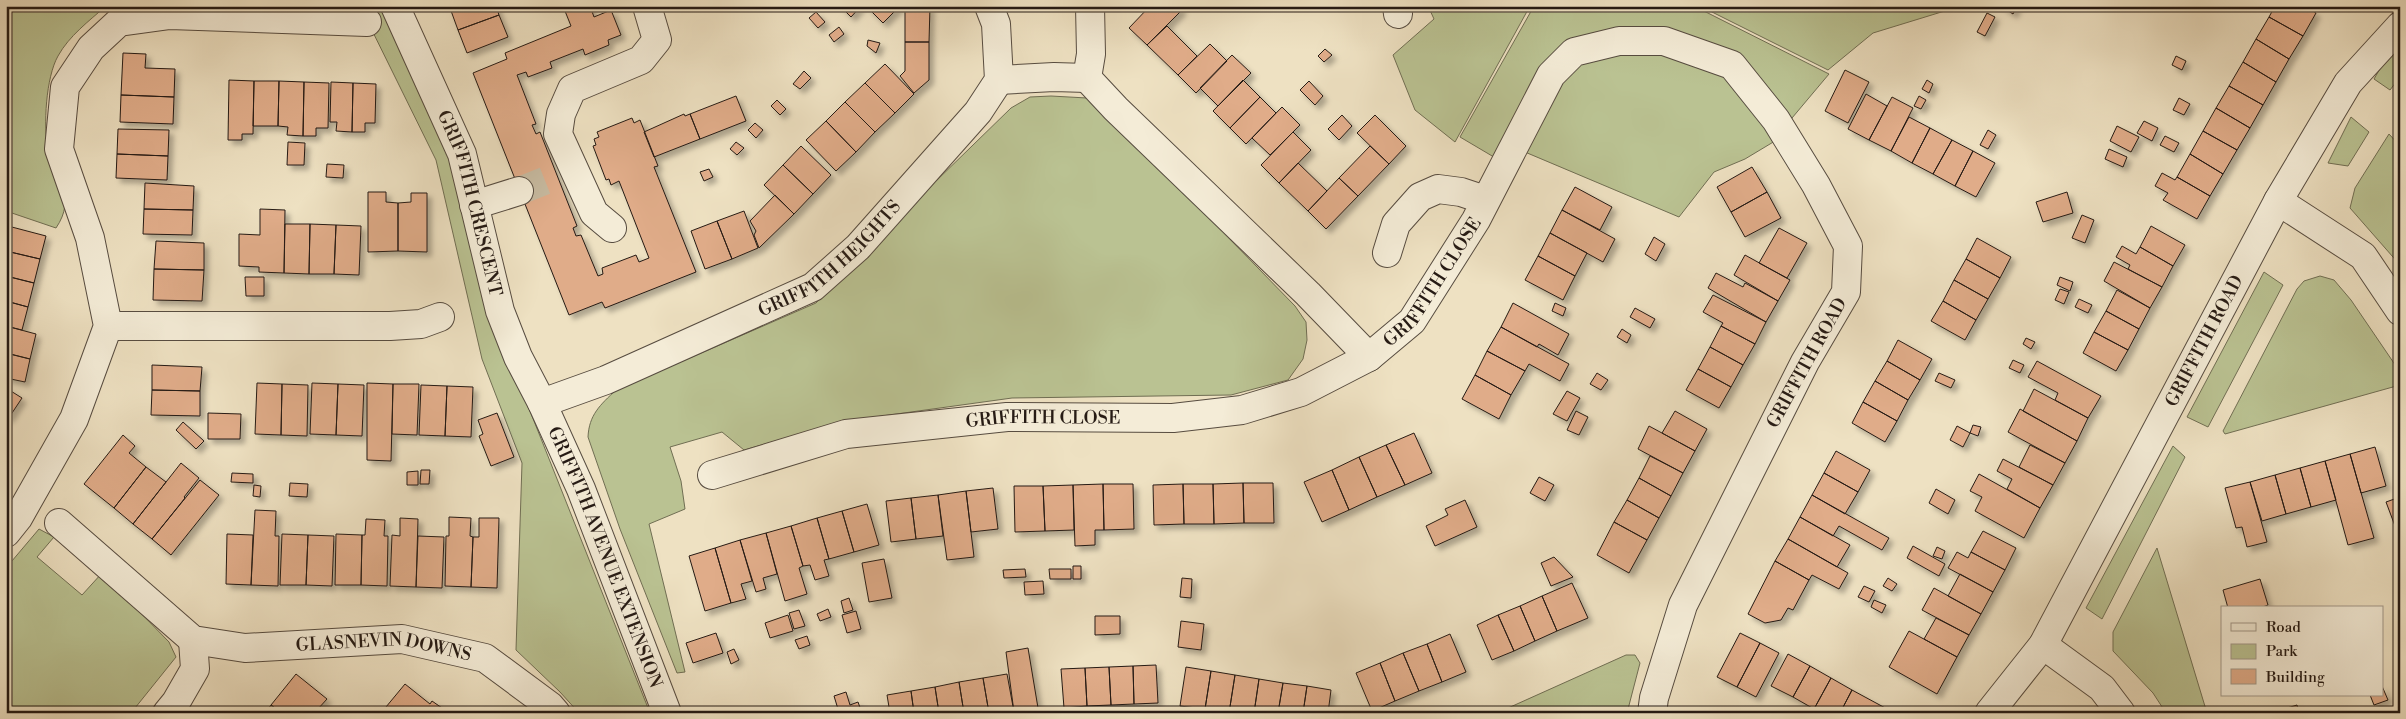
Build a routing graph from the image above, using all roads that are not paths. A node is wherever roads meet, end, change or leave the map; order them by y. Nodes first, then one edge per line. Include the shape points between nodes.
1 (395, 6) edge
2 (647, 6) edge
3 (990, 6) edge
4 (1090, 6) edge
5 (326, 13) edge
6 (367, 22) dead end
7 (2400, 26) edge
8 (1087, 78) junction
9 (1000, 80) junction
10 (1525, 123) joint
11 (519, 191) tunnel mouth
12 (1485, 200) junction
13 (2278, 201) junction
14 (474, 205) junction
15 (612, 228) dead end
16 (1387, 253) dead end
17 (2400, 311) edge
18 (440, 317) dead end
19 (108, 326) junction
20 (1369, 357) junction
21 (542, 404) junction
22 (712, 475) dead end
23 (59, 522) dead end
24 (6, 533) edge
25 (193, 640) junction
26 (2043, 645) junction
27 (167, 713) edge
28 (556, 713) edge
29 (667, 713) edge
30 (1652, 713) edge
31 (1989, 713) edge
32 (2121, 713) edge

1 - 14 street, GRIFFITH CRESCENT via 462,154
2 - 15 street via 657,40 641,60 572,89 561,114 558,134 565,173 594,213
3 - 9 street via 996,24
4 - 8 street via 1091,54
5 - 6 street
5 - 19 street via 170,15 120,22 91,48 65,87 59,149 90,238
7 - 13 street, GRIFFITH ROAD via 2348,83
8 - 9 street
8 - 20 street, GRIFFITH CLOSE
9 - 21 street, GRIFFITH HEIGHTS via 978,112 858,247 813,288 606,380
10 - 12 street, GRIFFITH CLOSE
10 - 30 street, GRIFFITH ROAD via 1551,75 1574,52 1619,41 1664,41 1732,65 1776,120 1848,246 1846,292 1805,362 1683,605
11 - 14 street
12 - 16 street, GRIFFITH CLOSE via 1438,189 1420,197 1396,224
12 - 20 street, GRIFFITH CLOSE via 1476,220 1412,321
13 - 17 street via 2363,256
13 - 26 street, GRIFFITH ROAD
14 - 21 street, GRIFFITH CRESCENT via 500,311 518,357
18 - 19 street via 421,324 390,326
19 - 24 street via 74,419 18,518
20 - 22 street, GRIFFITH CLOSE via 1301,392 1242,410 1173,418 1007,417 846,434
21 - 29 street, GRIFFITH AVENUE EXTENSION via 581,489
23 - 25 street
25 - 27 street via 195,669
25 - 28 street, GLASNEVIN DOWNS via 245,648 402,639 485,658
26 - 31 street, GRIFFITH ROAD
26 - 32 street via 2102,688

